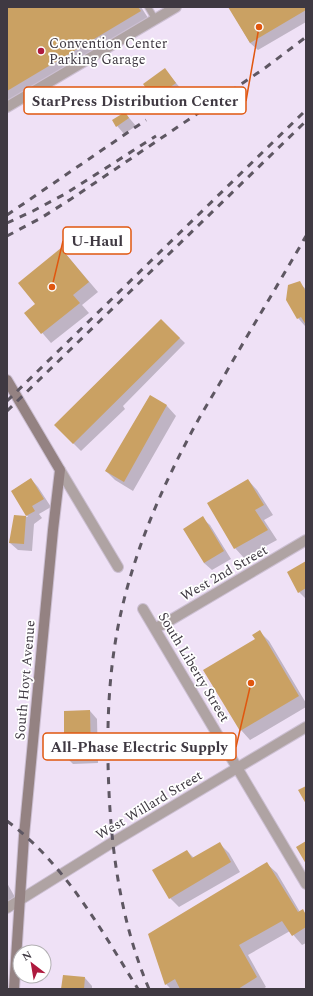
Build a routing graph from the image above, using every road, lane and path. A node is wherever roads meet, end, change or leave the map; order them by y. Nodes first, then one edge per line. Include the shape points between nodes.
1 (148, 7) edge
2 (176, 7) edge
3 (155, 19) junction
4 (7, 107) edge
5 (7, 380) edge
6 (60, 470) junction
7 (306, 540) edge
8 (118, 567) dead end
9 (143, 609) dead end
10 (155, 628) junction
11 (306, 727) edge
12 (237, 768) junction
13 (306, 884) edge
14 (20, 901) junction
15 (7, 908) edge
16 (14, 989) edge

1 - 3 lane
2 - 3 street
3 - 4 street
5 - 6 main road
6 - 8 street
6 - 14 main road, South Hoyt Avenue
7 - 10 street, West 2nd Street
9 - 10 street, South Liberty Street
10 - 12 street, South Liberty Street
11 - 12 street, West Willard Street
12 - 13 street, South Liberty Street
12 - 14 street, West Willard Street
14 - 15 street, West Willard Street
14 - 16 main road, South Hoyt Avenue

